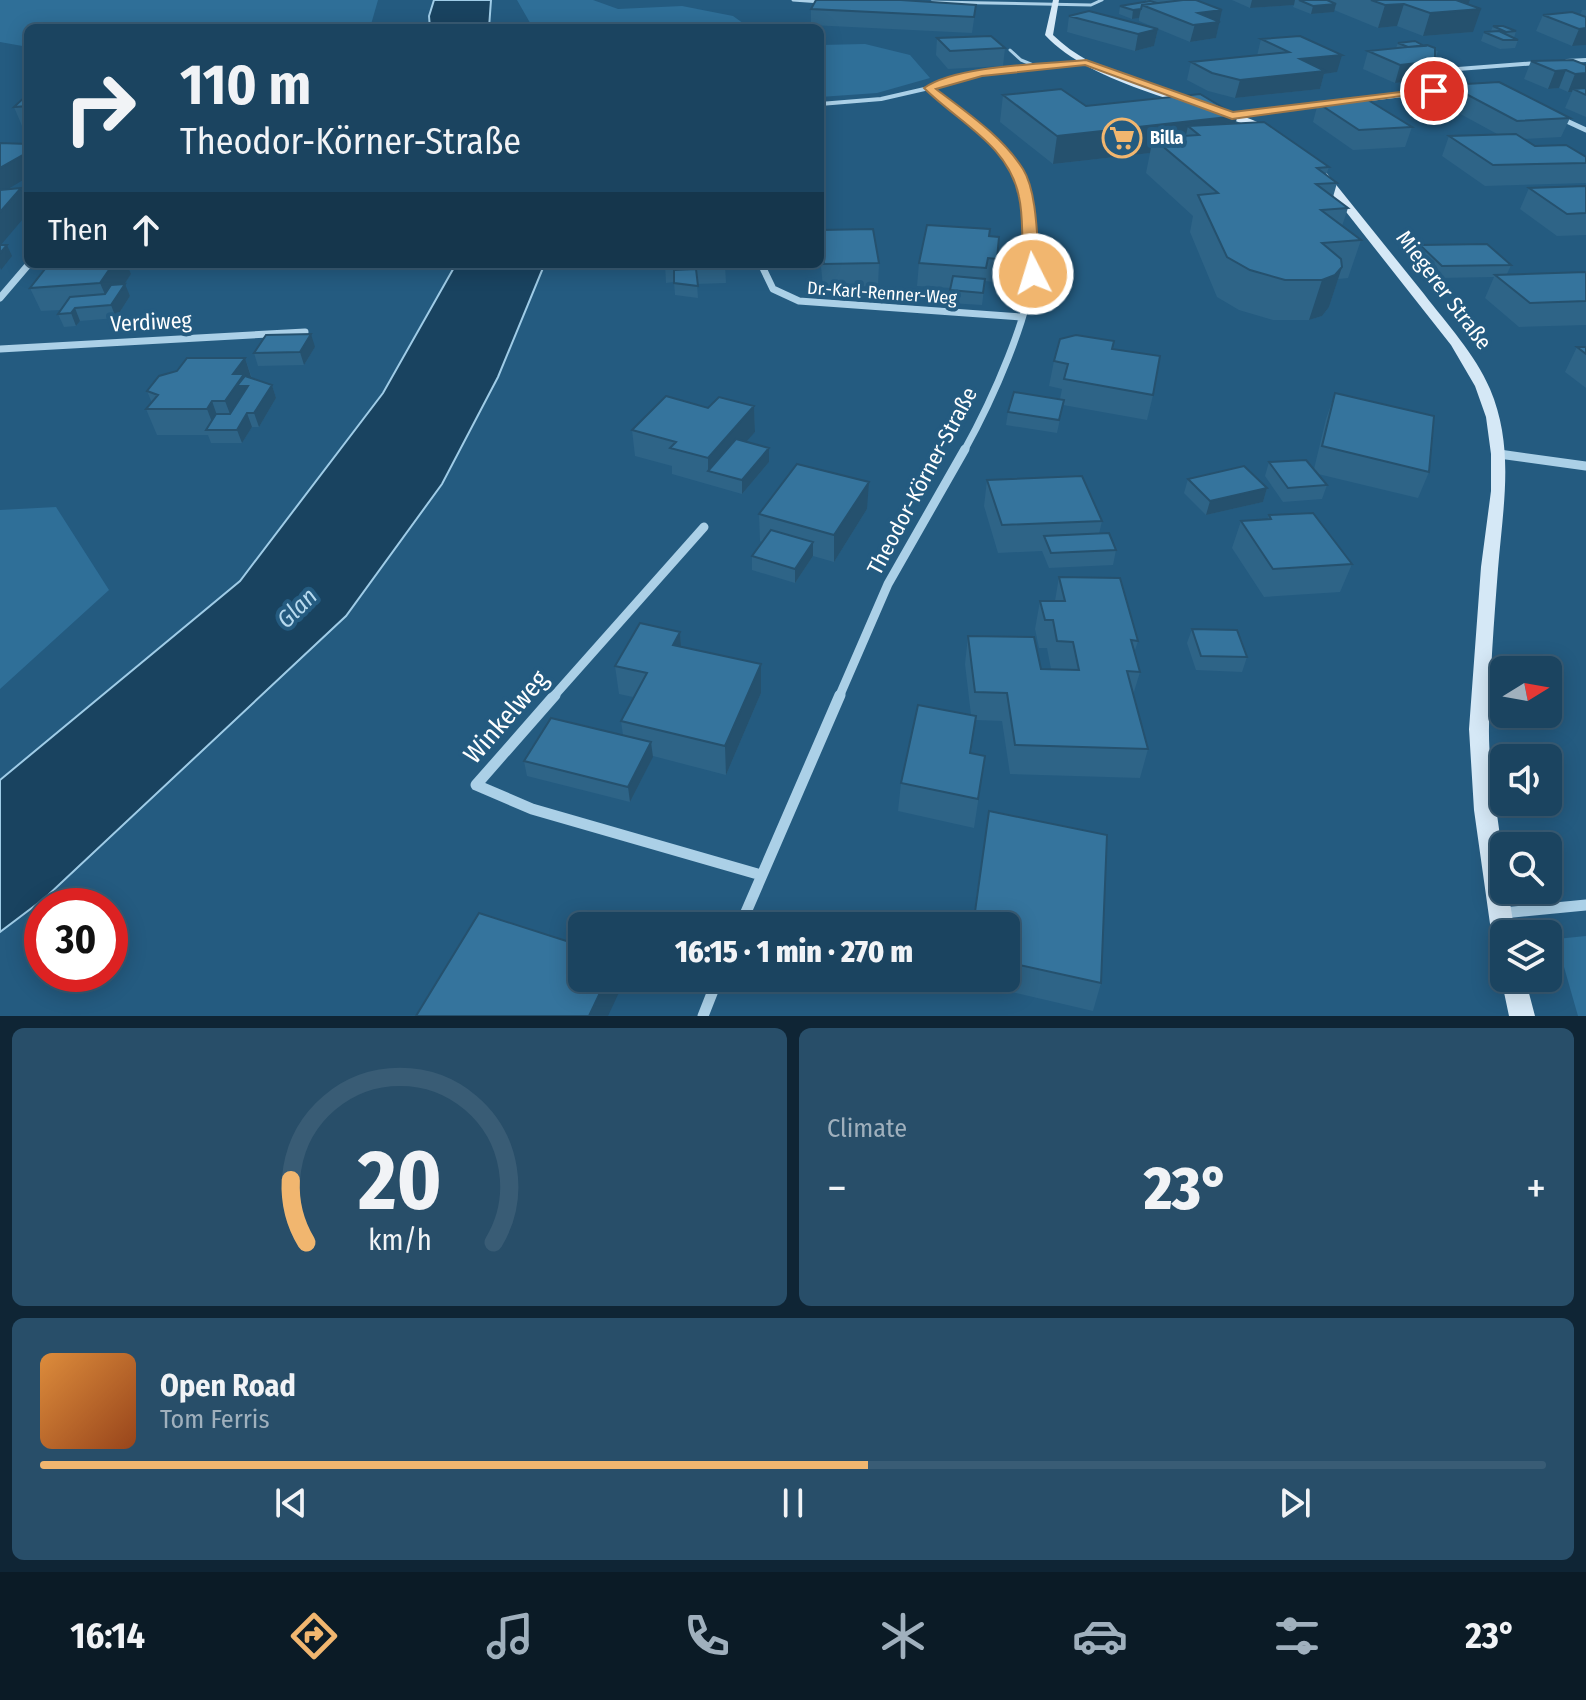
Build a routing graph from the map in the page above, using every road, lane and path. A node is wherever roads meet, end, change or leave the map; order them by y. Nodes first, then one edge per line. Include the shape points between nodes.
1 (793, 0) edge
2 (1102, 0) edge
3 (1056, 2) edge
4 (830, 3) edge
5 (919, 3) edge
6 (1010, 50) dead end
7 (1586, 60) edge
8 (1086, 62) junction
9 (1554, 62) edge
10 (1538, 63) edge
11 (1038, 67) junction
12 (929, 88) junction
13 (1463, 88) junction
14 (1475, 89) edge
15 (824, 104) edge
16 (1549, 113) edge
17 (1232, 116) junction
18 (1586, 130) edge
19 (1278, 136) edge
20 (1311, 160) edge
21 (26, 268) edge
22 (762, 268) edge
23 (0, 298) edge
24 (1021, 317) junction
25 (305, 332) edge
26 (0, 349) edge
27 (1499, 454) junction
28 (1586, 466) edge
29 (704, 527) dead end
30 (761, 875) junction
31 (1586, 905) edge
32 (746, 912) edge
33 (1498, 913) junction
34 (1500, 920) edge
35 (712, 992) edge
36 (1516, 992) edge
37 (703, 1016) edge
38 (1522, 1016) edge

1 - 4 lane
2 - 3 lane via 1091,5
3 - 5 lane
3 - 8 main road via 1049,35 1064,51
6 - 11 lane
7 - 9 street
8 - 11 street
8 - 17 main road
10 - 13 street via 1458,69
11 - 12 street via 963,77
12 - 15 street
12 - 24 street, Theodor-Körner-Straße via 981,129 1019,171 1033,274
13 - 14 street
13 - 17 street
16 - 18 street
17 - 19 main road
20 - 27 main road, Miegerer Straße via 1457,344 1482,386
21 - 23 street
22 - 24 street, Dr.-Karl-Renner-Weg via 771,289 799,301
24 - 30 street, Theodor-Körner-Straße via 985,413 888,584
25 - 26 street, Verdiweg
27 - 28 street
27 - 33 main road, Miegerer Straße via 1479,729
29 - 30 street, Winkelweg via 476,785 532,809
30 - 32 street, Theodor-Körner-Straße
31 - 33 street
33 - 34 main road, Miegerer Straße
35 - 37 street
36 - 38 main road

